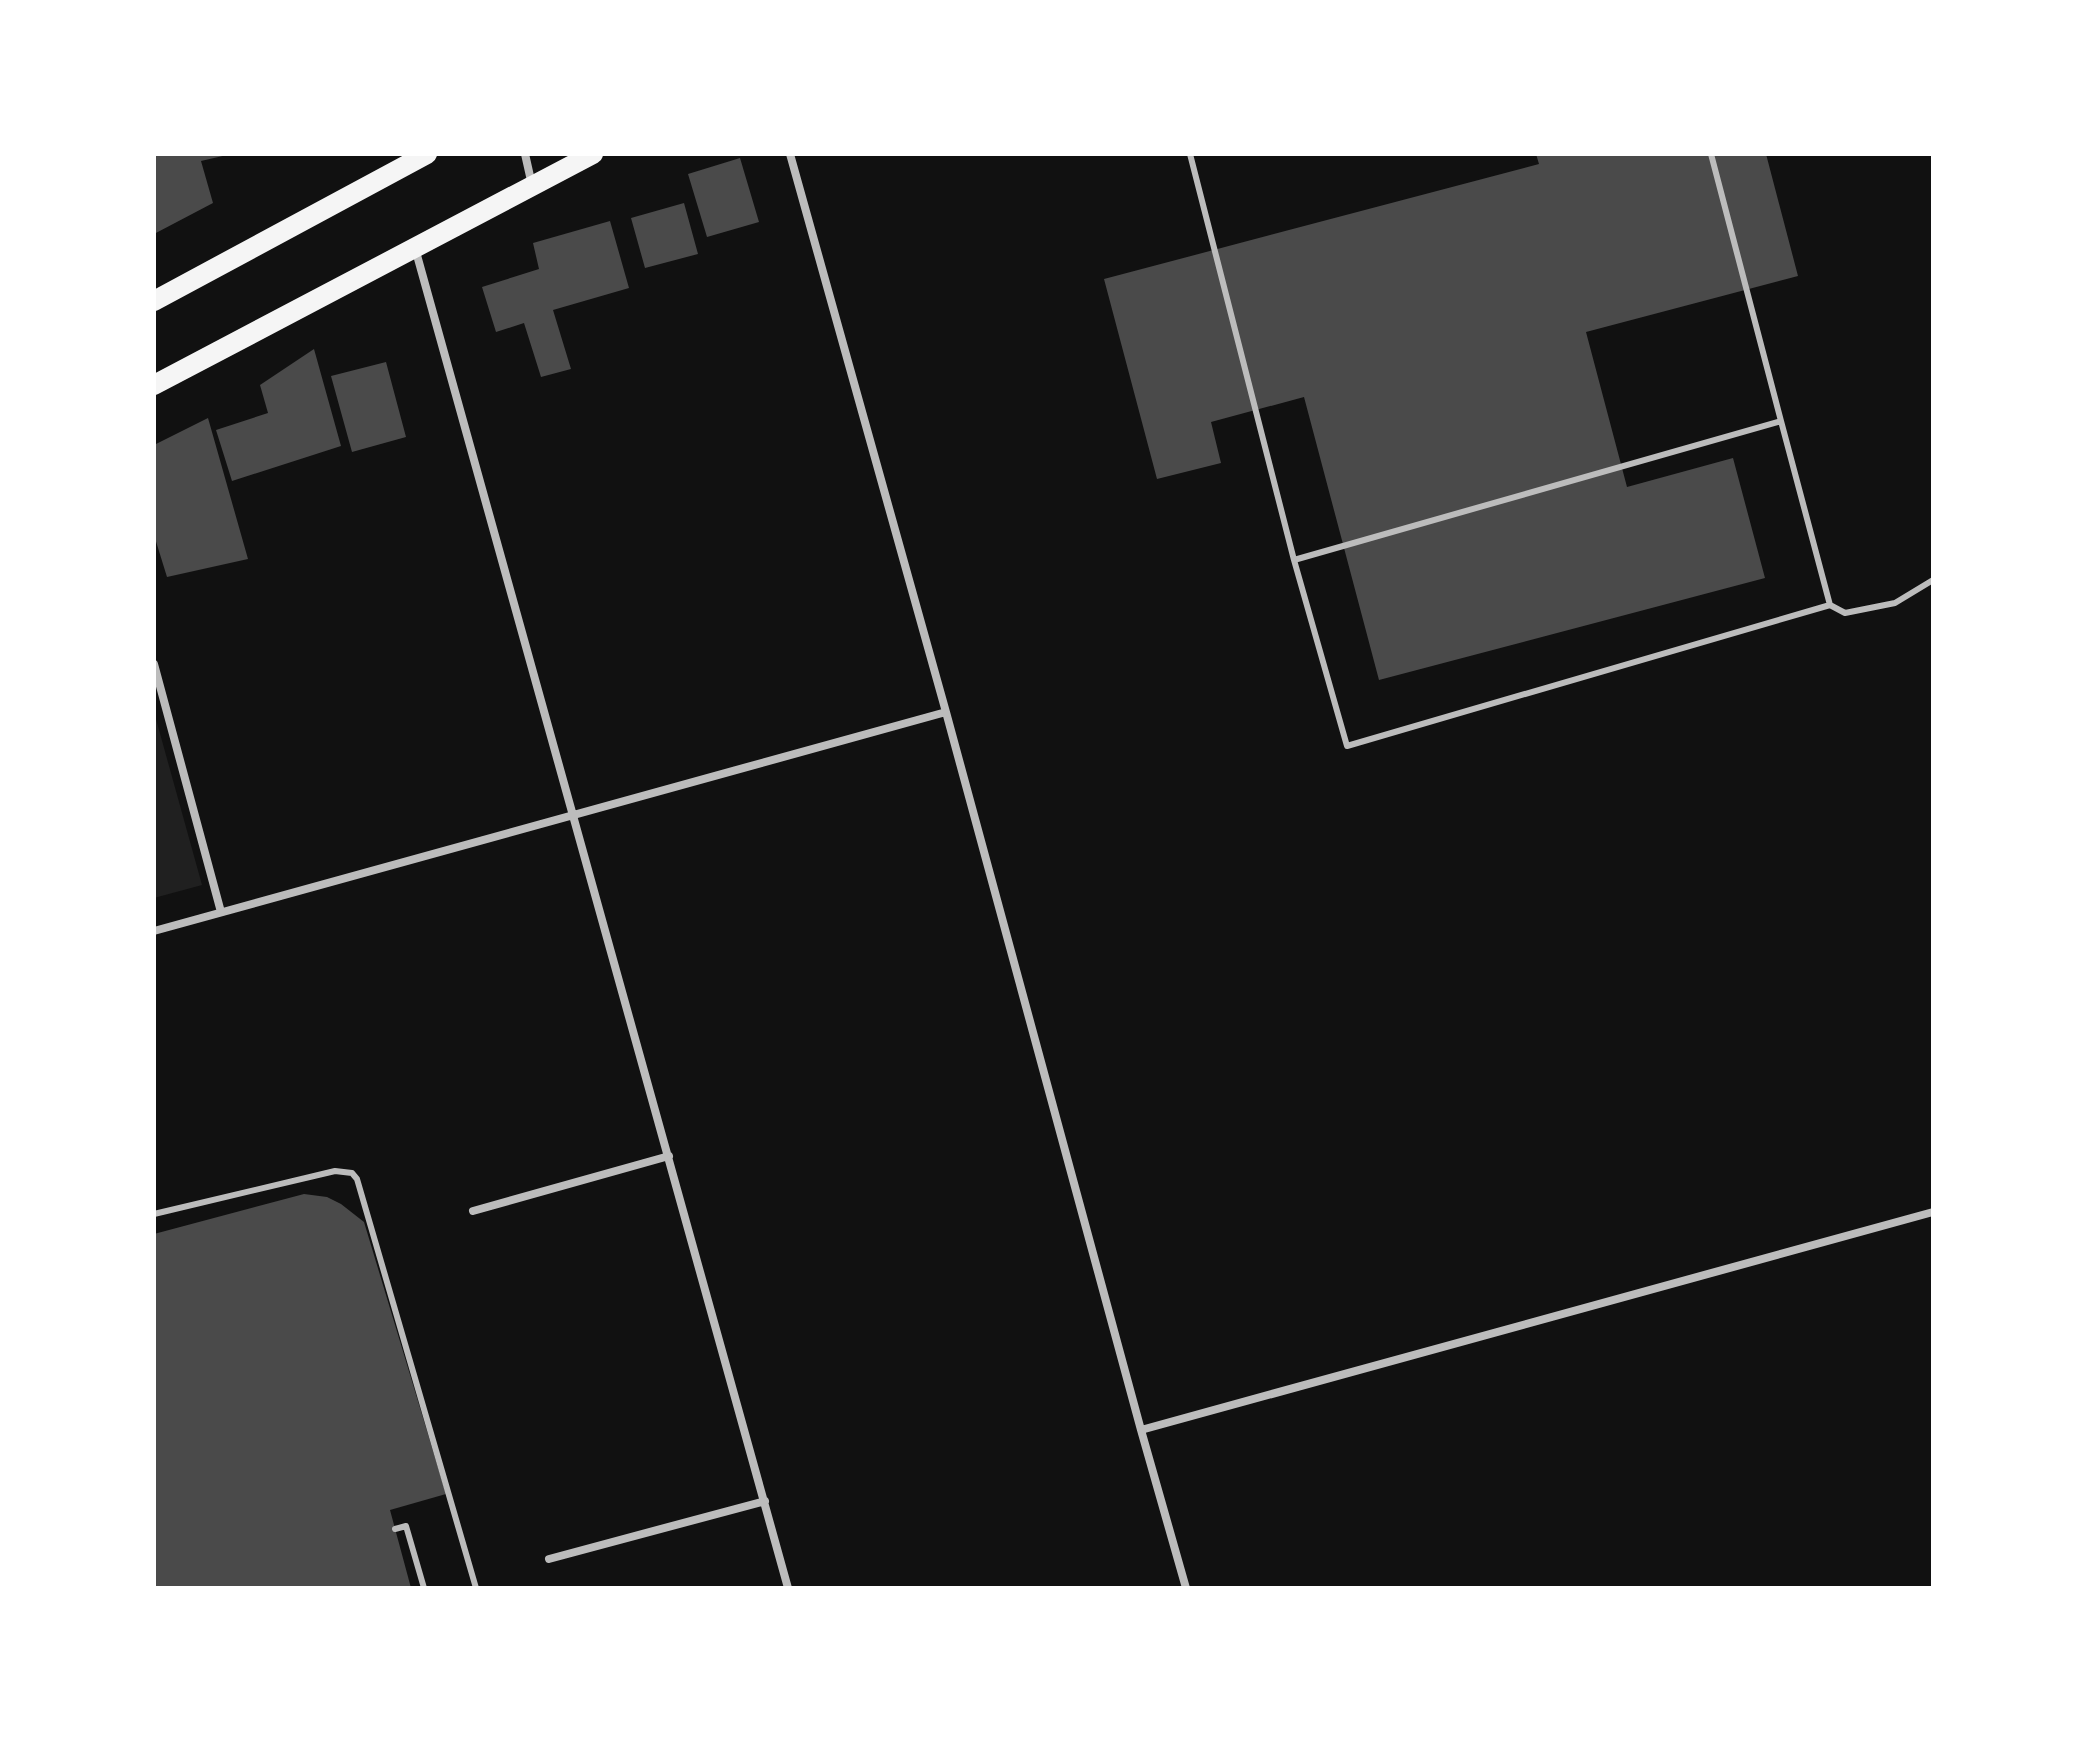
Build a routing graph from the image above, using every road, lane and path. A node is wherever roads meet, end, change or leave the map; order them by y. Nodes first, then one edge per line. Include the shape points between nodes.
1 (427, 154) edge
2 (525, 154) edge
3 (593, 154) edge
4 (790, 154) edge
5 (1190, 154) edge
6 (1711, 154) edge
7 (533, 186) junction
8 (415, 248) junction
9 (154, 301) edge
10 (154, 385) edge
11 (1781, 421) junction
12 (1294, 560) junction
13 (1933, 580) edge
14 (1830, 605) junction
15 (154, 664) edge
16 (946, 712) junction
17 (574, 816) junction
18 (221, 912) junction
19 (154, 931) edge
20 (669, 1156) junction
21 (473, 1211) dead end
22 (1933, 1212) edge
23 (154, 1214) edge
24 (1141, 1430) junction
25 (765, 1501) junction
26 (395, 1529) dead end
27 (549, 1559) dead end
28 (424, 1588) edge
29 (476, 1588) edge
30 (788, 1588) edge
31 (1186, 1588) edge

1 - 9 main road
2 - 7 street
3 - 7 main road
4 - 16 street
5 - 12 lane
6 - 11 lane
7 - 8 main road
8 - 10 main road
8 - 17 street
11 - 12 lane
11 - 14 lane
12 - 14 lane via 1347,746
13 - 14 lane via 1895,603 1845,613
15 - 18 street
16 - 17 street
16 - 24 street
17 - 18 street
17 - 20 street
18 - 19 street
20 - 21 street
20 - 25 street
22 - 24 street
23 - 29 lane via 335,1171 352,1173
24 - 31 street
25 - 27 street
25 - 30 street
26 - 28 lane via 406,1526

